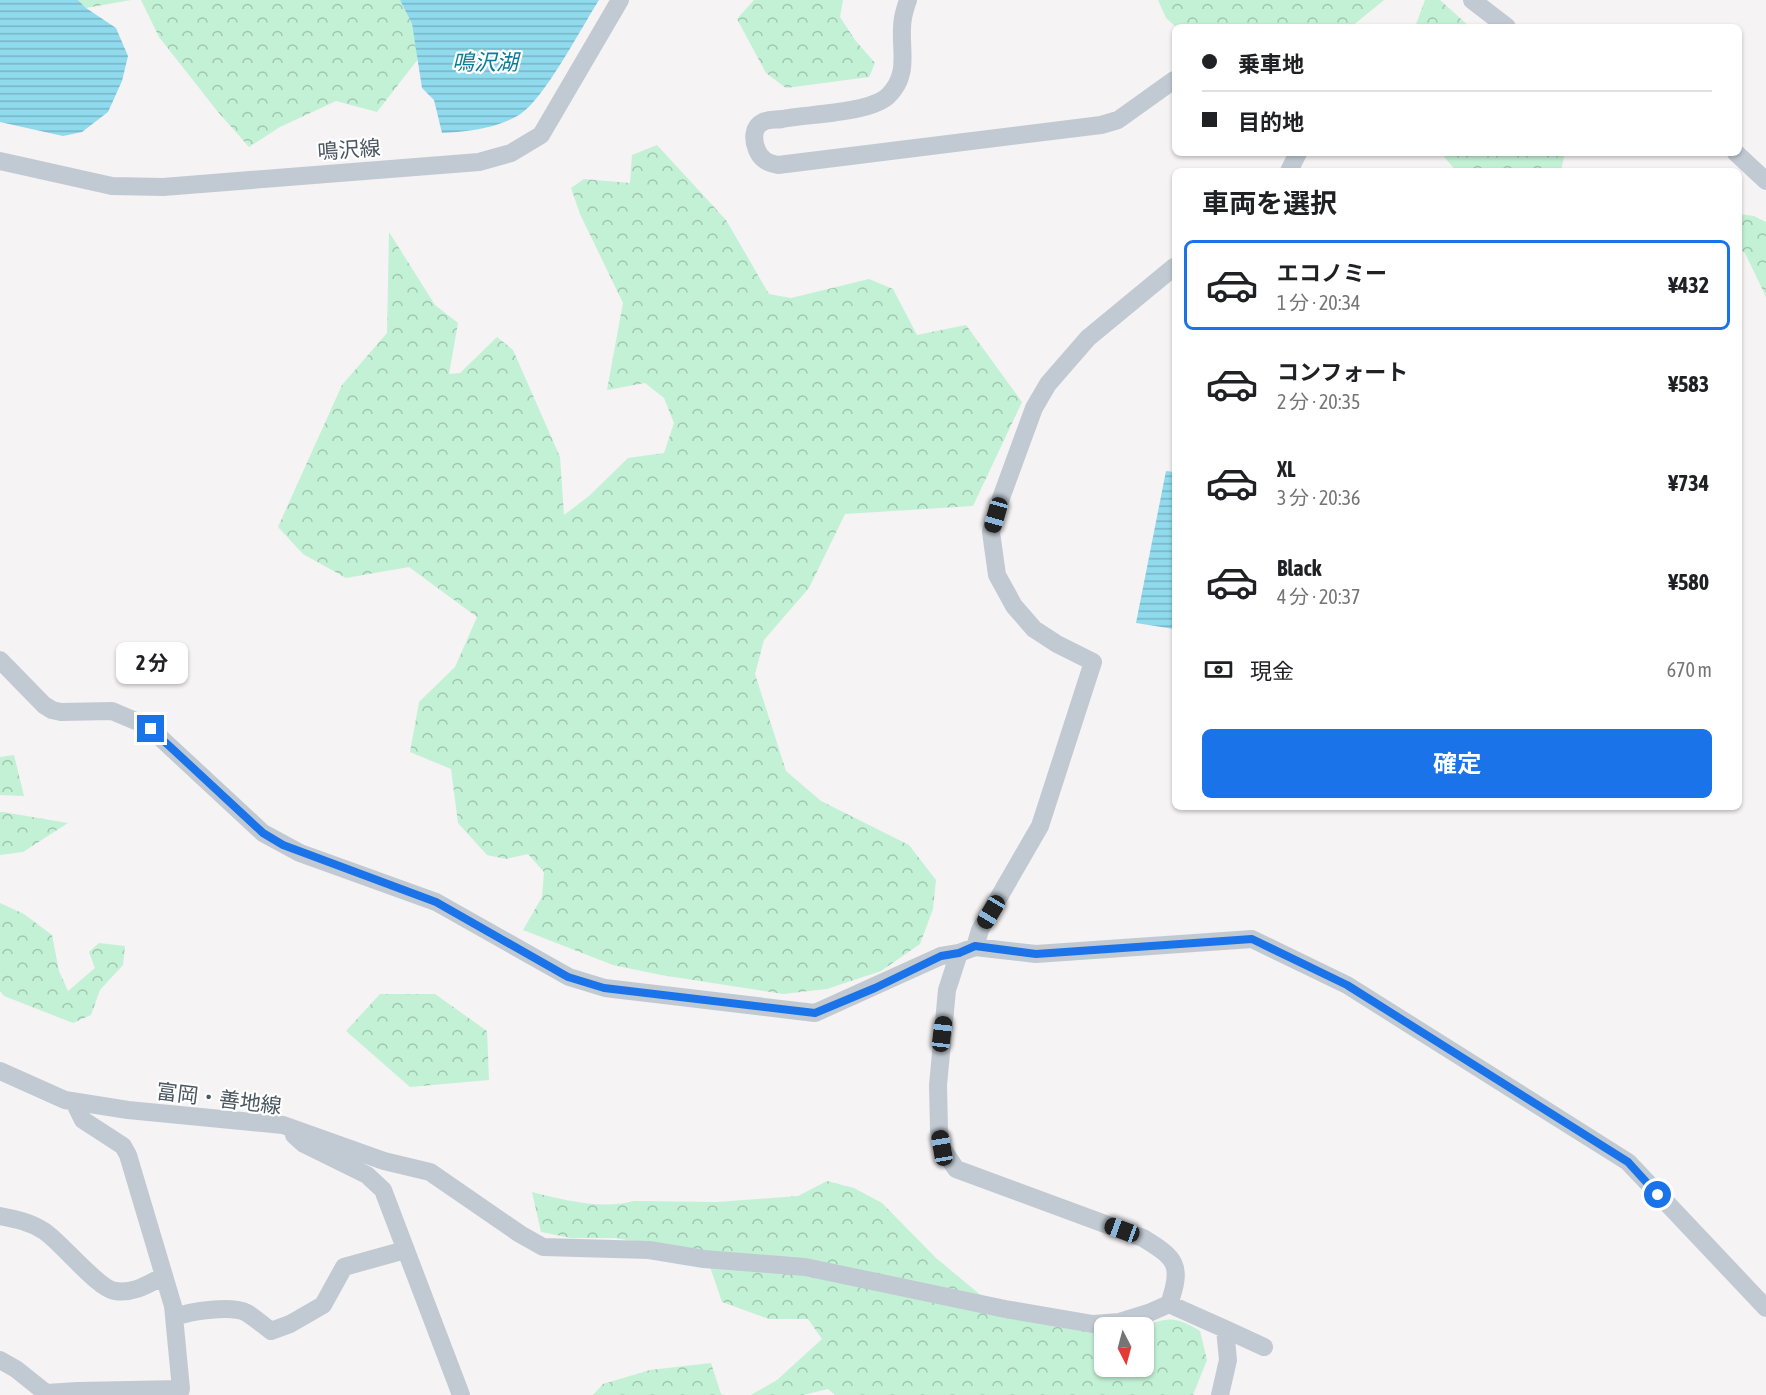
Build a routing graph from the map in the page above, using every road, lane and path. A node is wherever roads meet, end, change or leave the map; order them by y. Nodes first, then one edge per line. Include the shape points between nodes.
1 (620, 0) edge
2 (908, 0) edge
3 (1472, 0) edge
4 (1503, 24) edge
5 (1172, 81) edge
6 (1739, 156) edge
7 (0, 161) edge
8 (1766, 181) edge
9 (1172, 269) edge
10 (0, 660) edge
11 (967, 950) junction
12 (0, 1071) edge
13 (74, 1102) junction
14 (284, 1125) junction
15 (0, 1216) edge
16 (405, 1250) junction
17 (164, 1276) junction
18 (1169, 1304) junction
19 (1766, 1308) edge
20 (175, 1317) junction
21 (1225, 1329) junction
22 (1264, 1347) dead end
23 (0, 1360) edge
24 (180, 1392) edge
25 (461, 1395) edge
26 (1220, 1395) edge

1 - 7 street, 鳴沢線 via 541,135 511,153 479,162 163,187 112,186
2 - 5 street via 902,19 901,80 887,97 864,108 763,122 755,130 754,142 760,156 778,165 1101,125 1118,120
3 - 4 street
6 - 8 street
9 - 11 street via 1088,338 1048,384 1034,408 991,532 997,575 1014,606 1034,629 1093,662 1040,826
10 - 11 street via 52,710 112,711 151,729 263,833 283,845 436,902 568,977 604,988 815,1013 941,956
11 - 18 street via 947,990 938,1085 942,1148 956,1169 1143,1238 1166,1252 1175,1266 1176,1285
11 - 19 street via 1036,954 1252,939 1347,985 1628,1162
12 - 13 street, 富岡・善地線
13 - 14 street, 富岡・善地線
13 - 17 street via 83,1120 123,1146
14 - 16 street, 富岡・善地線 via 304,1144 367,1175 382,1190
14 - 18 street via 384,1161 430,1172 543,1247 649,1250 805,1267 1093,1324 1119,1322
15 - 17 street via 27,1221 45,1232 113,1291 135,1291
16 - 20 street via 344,1267 323,1305 271,1331 245,1312 220,1309
16 - 25 street, 富岡・善地線
17 - 20 street
18 - 21 street
20 - 24 street
21 - 22 street
21 - 26 street via 1228,1360
23 - 24 street via 46,1393

